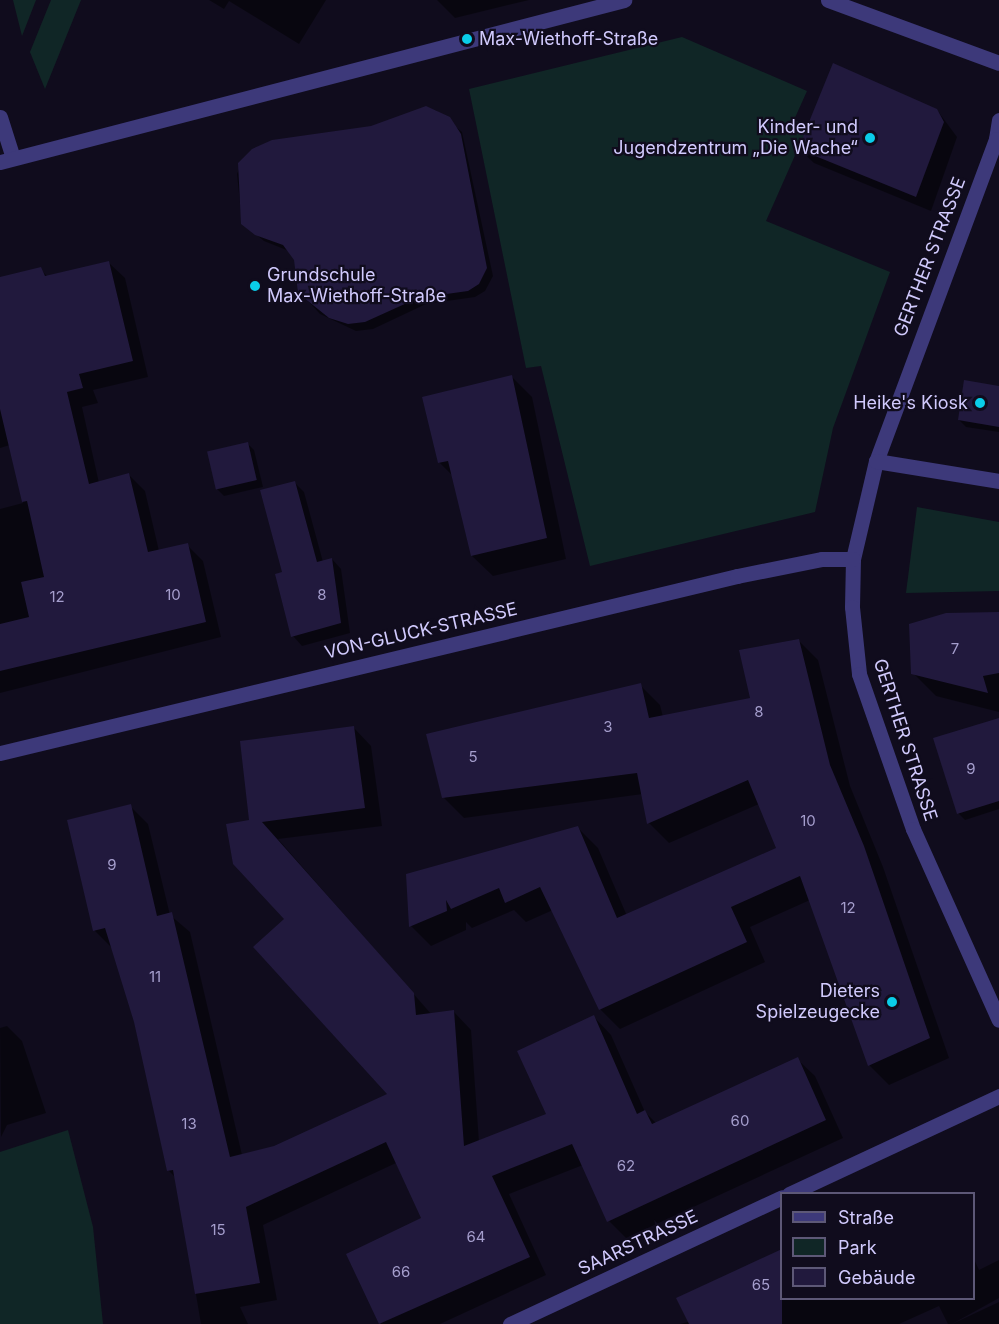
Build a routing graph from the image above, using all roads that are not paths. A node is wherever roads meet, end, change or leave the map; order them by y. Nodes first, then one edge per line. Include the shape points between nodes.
1 (624, 0) edge
2 (828, 0) edge
3 (999, 63) edge
4 (0, 117) edge
5 (999, 120) edge
6 (6, 160) edge
7 (876, 461) junction
8 (999, 481) edge
9 (852, 559) junction
10 (0, 753) edge
11 (999, 1020) edge
12 (999, 1096) edge
13 (793, 1192) edge
14 (780, 1198) edge
15 (510, 1324) edge

1 - 6 street
2 - 3 street via 903,31
4 - 6 street
5 - 7 street, GERTHER STRASSE via 996,139
7 - 8 street
7 - 9 street, GERTHER STRASSE
9 - 10 street, VON-GLUCK-STRASSE via 822,559 737,576
9 - 11 street, GERTHER STRASSE via 859,674 913,829
12 - 13 street
14 - 15 street, SAARSTRASSE

